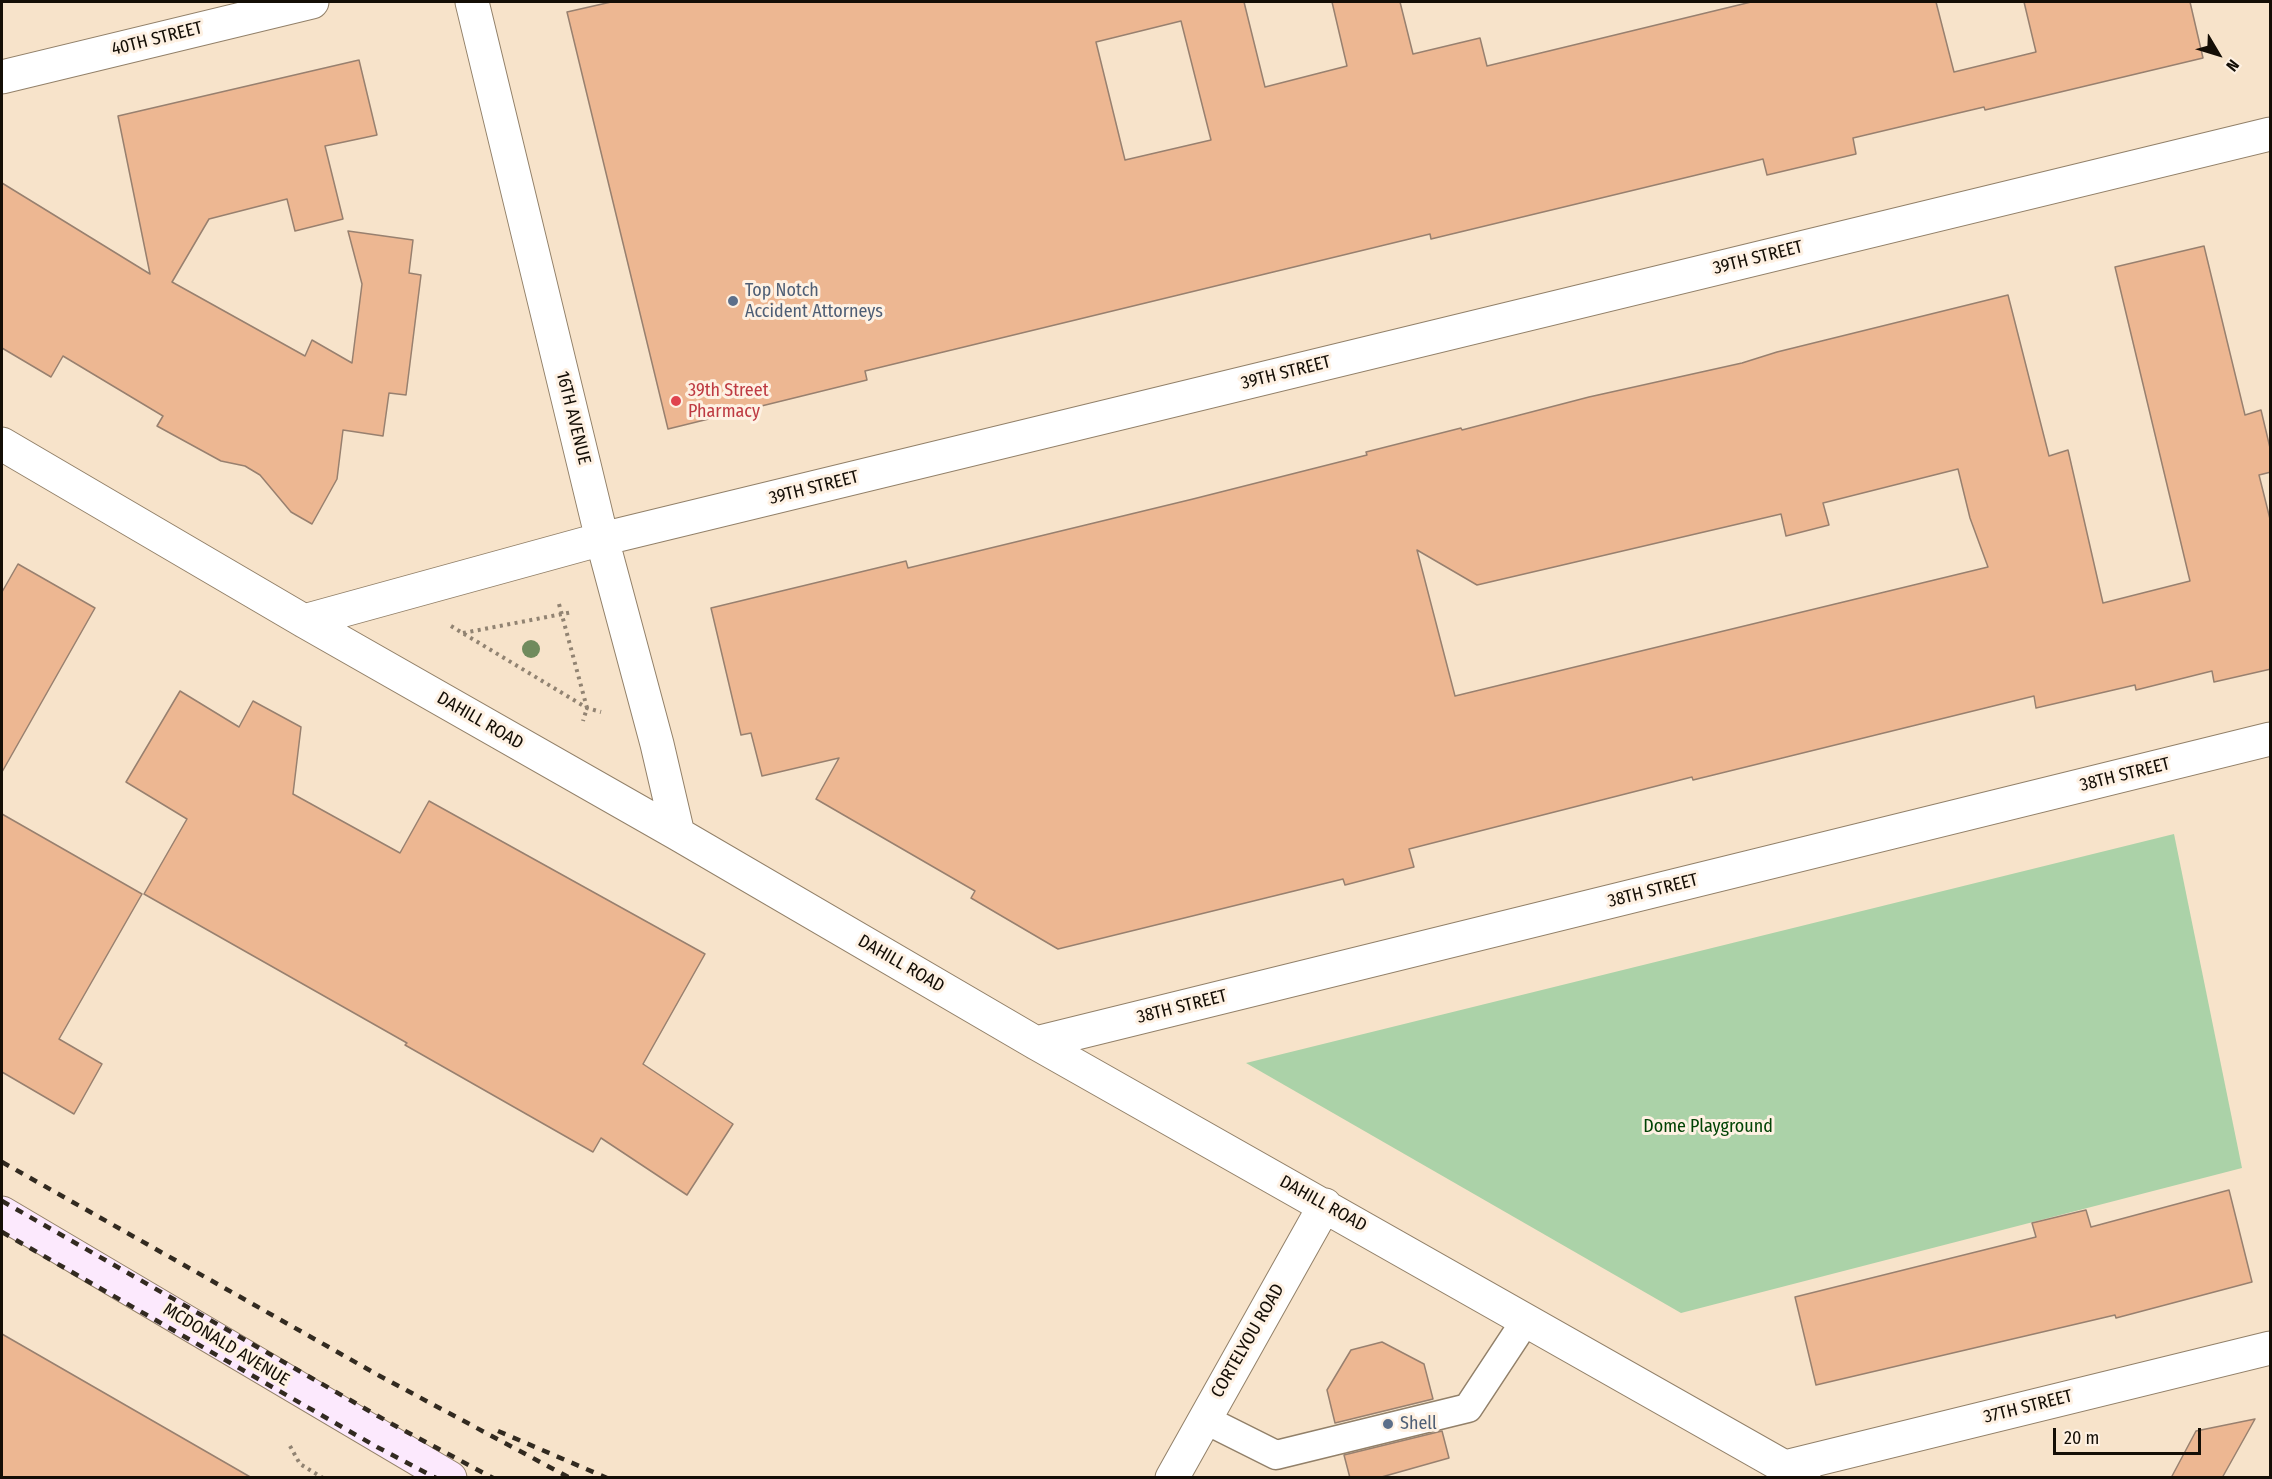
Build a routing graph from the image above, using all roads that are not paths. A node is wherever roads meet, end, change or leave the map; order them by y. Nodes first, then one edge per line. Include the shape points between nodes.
1 (312, 2) edge
2 (472, 2) edge
3 (2, 77) edge
4 (2271, 134) edge
5 (2, 444) edge
6 (602, 539) junction
7 (304, 621) junction
8 (2271, 739) edge
9 (678, 834) junction
10 (1036, 1043) junction
11 (1325, 1205) junction
12 (2, 1213) edge
13 (1526, 1320) junction
14 (2271, 1347) edge
15 (1204, 1419) junction
16 (1794, 1472) edge
17 (450, 1478) edge
18 (1172, 1478) edge

1 - 3 street, 40TH STREET
2 - 6 street, 16TH AVENUE
4 - 6 street, 39TH STREET
5 - 7 street, DAHILL ROAD
6 - 7 street, 39TH STREET
6 - 9 street, 16TH AVENUE
7 - 9 street, DAHILL ROAD
8 - 10 street, 38TH STREET
9 - 10 street, DAHILL ROAD
10 - 11 street, DAHILL ROAD
11 - 13 street, DAHILL ROAD
11 - 15 street, CORTELYOU ROAD
12 - 17 main road, MCDONALD AVENUE
13 - 15 lane via 1468,1408 1276,1455
13 - 16 street, DAHILL ROAD
14 - 16 street, 37TH STREET
15 - 18 street, CORTELYOU ROAD

